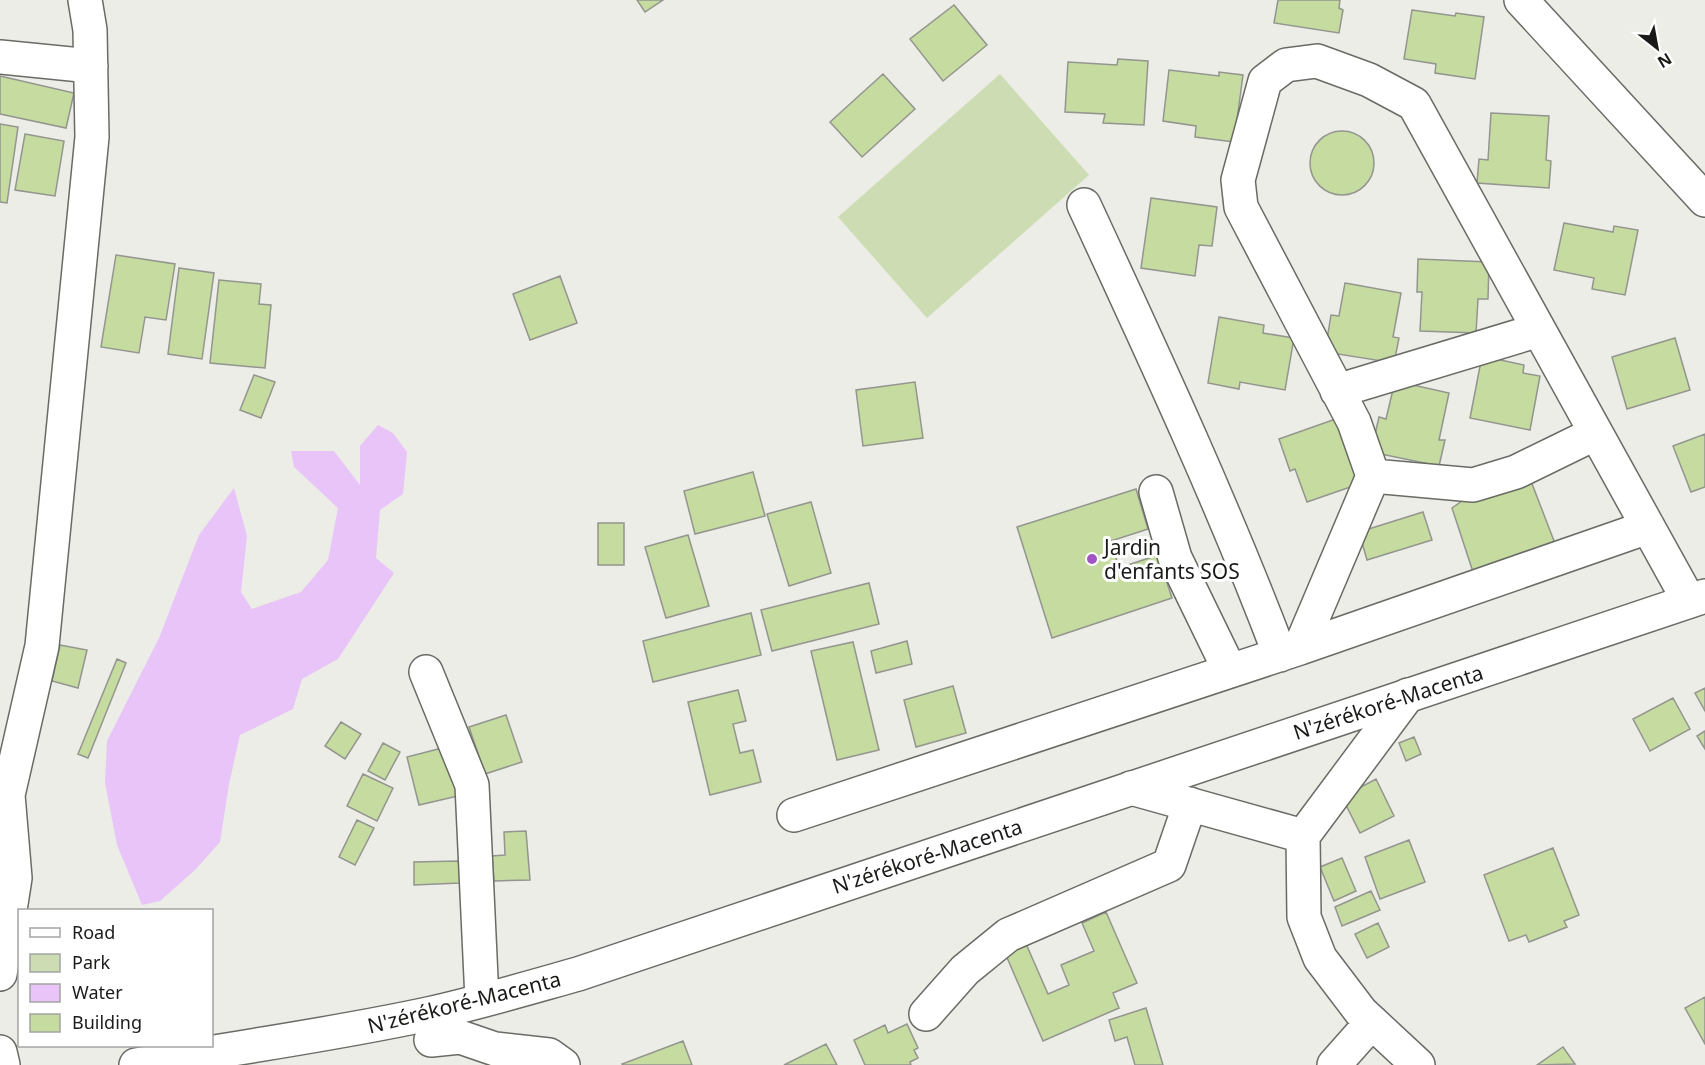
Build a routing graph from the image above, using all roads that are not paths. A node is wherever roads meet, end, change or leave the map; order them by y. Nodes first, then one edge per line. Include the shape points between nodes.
1 (85, 0) edge
2 (1521, 0) edge
3 (0, 57) edge
4 (91, 66) junction
5 (1705, 200) edge
6 (1084, 205) dead end
7 (1539, 330) junction
8 (1337, 391) junction
9 (1596, 433) junction
10 (1373, 476) junction
11 (1156, 492) dead end
12 (1648, 527) junction
13 (1697, 598) edge
14 (1290, 652) junction
15 (1230, 671) junction
16 (426, 672) dead end
17 (1408, 695) junction
18 (1131, 788) junction
19 (1190, 804) junction
20 (794, 815) dead end
21 (1303, 836) junction
22 (8, 878) edge
23 (0, 974) edge
24 (482, 1000) junction
25 (926, 1014) dead end
26 (1372, 1022) junction
27 (428, 1040) edge
28 (0, 1052) edge
29 (3, 1065) edge
30 (136, 1065) edge
31 (563, 1065) edge
32 (1334, 1065) edge
33 (1418, 1065) edge

1 - 4 main road
2 - 5 main road
3 - 4 main road
4 - 22 main road via 92,137 42,646 9,795
6 - 14 main road via 1250,576
7 - 8 main road
7 - 8 main road via 1414,104 1369,80 1317,61 1286,65 1265,81 1238,180 1241,207
7 - 9 main road
8 - 10 main road via 1354,422
9 - 10 main road via 1516,472 1473,485
9 - 12 main road
10 - 14 main road
11 - 15 main road via 1175,558
12 - 13 main road
12 - 14 main road
13 - 17 main road, N'zérékoré-Macenta
14 - 15 main road
15 - 20 main road
16 - 24 main road via 472,785
17 - 18 main road, N'zérékoré-Macenta
17 - 21 main road
18 - 19 main road
18 - 24 main road, N'zérékoré-Macenta via 578,974
19 - 21 main road
19 - 25 main road via 1169,865 1008,934 965,970
21 - 26 main road via 1304,917 1320,958
22 - 23 main road
24 - 27 main road, N'zérékoré-Macenta
26 - 32 main road
26 - 33 main road
27 - 30 main road, N'zérékoré-Macenta via 293,1041
27 - 31 main road via 460,1037 495,1049 549,1055
28 - 29 main road

